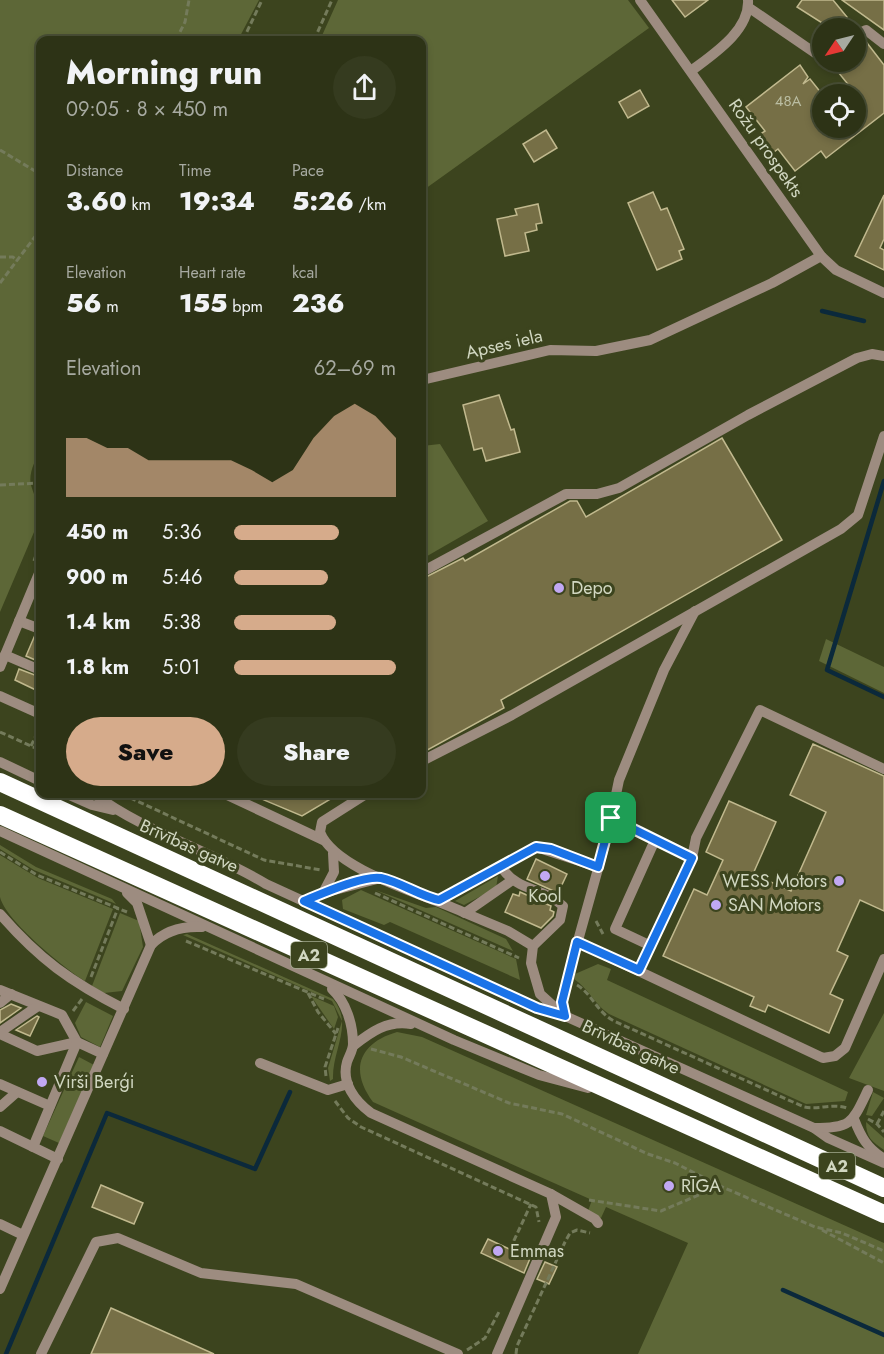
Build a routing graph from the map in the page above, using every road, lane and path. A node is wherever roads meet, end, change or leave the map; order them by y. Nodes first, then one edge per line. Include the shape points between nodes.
1 (189, 0) edge
2 (262, 0) edge
3 (332, 0) edge
4 (640, 0) edge
5 (748, 4) edge
6 (866, 30) edge
7 (178, 36) edge
8 (245, 36) edge
9 (316, 36) edge
10 (884, 44) edge
11 (812, 51) edge
12 (691, 71) junction
13 (0, 150) edge
14 (36, 172) edge
15 (36, 235) edge
16 (821, 256) junction
17 (0, 257) edge
18 (17, 261) junction
19 (0, 283) edge
20 (884, 292) edge
21 (884, 356) edge
22 (426, 379) edge
23 (884, 436) edge
24 (36, 483) edge
25 (0, 485) edge
26 (426, 570) edge
27 (36, 581) edge
28 (695, 611) junction
29 (19, 621) junction
30 (36, 628) edge
31 (5, 655) junction
32 (0, 666) edge
33 (36, 668) edge
34 (0, 696) edge
35 (36, 712) edge
36 (0, 732) edge
37 (36, 736) edge
38 (32, 746) junction
39 (36, 748) edge
40 (426, 759) edge
41 (0, 762) edge
42 (884, 769) edge
43 (36, 779) edge
44 (0, 782) edge
45 (76, 798) edge
46 (99, 798) edge
47 (131, 798) edge
48 (234, 798) edge
49 (360, 798) edge
50 (634, 805) dead end
51 (119, 812) junction
52 (0, 815) edge
53 (611, 818) junction
54 (624, 825) junction
55 (0, 831) edge
56 (323, 840) junction
57 (655, 840) junction
58 (333, 852) junction
59 (692, 858) junction
60 (501, 867) junction
61 (598, 867) junction
62 (324, 871) dead end
63 (381, 878) junction
64 (511, 881) junction
65 (360, 882) junction
66 (118, 885) junction
67 (323, 893) junction
68 (439, 900) junction
69 (304, 901) junction
70 (118, 908) dead end
71 (596, 912) dead end
72 (465, 913) junction
73 (0, 914) edge
74 (205, 927) junction
75 (604, 936) dead end
76 (577, 942) junction
77 (151, 945) junction
78 (533, 945) junction
79 (649, 945) junction
80 (884, 959) edge
81 (531, 963) junction
82 (639, 970) junction
83 (567, 980) junction
84 (323, 981) junction
85 (0, 990) edge
86 (86, 990) junction
87 (308, 993) dead end
88 (11, 994) junction
89 (0, 1003) edge
90 (38, 1005) junction
91 (124, 1009) junction
92 (62, 1015) junction
93 (565, 1016) junction
94 (420, 1025) junction
95 (0, 1033) edge
96 (336, 1034) dead end
97 (334, 1041) dead end
98 (77, 1042) junction
99 (352, 1047) junction
100 (103, 1054) junction
101 (260, 1063) dead end
102 (0, 1084) edge
103 (348, 1084) junction
104 (868, 1090) dead end
105 (17, 1092) junction
106 (617, 1096) junction
107 (0, 1107) edge
108 (50, 1107) junction
109 (884, 1111) edge
110 (855, 1116) junction
111 (878, 1124) junction
112 (814, 1128) junction
113 (0, 1131) edge
114 (884, 1132) edge
115 (33, 1147) junction
116 (58, 1159) junction
117 (884, 1161) edge
118 (720, 1186) junction
119 (884, 1188) edge
120 (551, 1194) junction
121 (582, 1199) dead end
122 (531, 1204) dead end
123 (884, 1214) edge
124 (0, 1224) edge
125 (598, 1224) joint
126 (815, 1227) junction
127 (23, 1235) junction
128 (510, 1249) dead end
129 (884, 1251) edge
130 (884, 1263) edge
131 (0, 1289) edge
132 (41, 1354) edge
133 (458, 1354) edge
134 (497, 1354) edge
135 (516, 1354) edge

1 - 7 path
2 - 8 path
3 - 9 path
4 - 12 street, Rožu prospekts
5 - 11 street
5 - 12 street via 730,41
6 - 10 street
12 - 16 street, Rožu prospekts
13 - 14 path
15 - 18 path
16 - 20 street, Rožu prospekts via 836,270
16 - 22 street, Apses iela via 650,340 596,351 550,350
17 - 18 path
18 - 19 path
21 - 26 street via 857,358 619,488 597,494 567,494
23 - 28 street via 858,515 841,529
24 - 25 path
27 - 29 street
28 - 40 street
28 - 53 street via 640,724 619,780
29 - 30 street
29 - 31 street
31 - 32 street
31 - 33 street
34 - 35 street
36 - 38 path
37 - 38 path
38 - 39 path
41 - 43 street
42 - 59 street via 760,710 696,838
44 - 119 highway, Brīvības gatve / A2
45 - 51 street
46 - 51 street
47 - 62 path via 264,860
48 - 56 street
49 - 56 street via 322,822
50 - 54 path
51 - 69 street
52 - 106 highway, A2
53 - 54 street
53 - 61 street
54 - 57 street
55 - 66 street
56 - 58 street
57 - 59 street
57 - 79 street via 615,929
58 - 63 street
58 - 67 street via 334,872
59 - 79 street
60 - 61 street via 536,847
60 - 64 street
60 - 68 street
61 - 76 street
63 - 65 street
63 - 68 street
64 - 72 street
64 - 78 street via 554,898 562,906 560,920
65 - 67 street
65 - 81 path via 368,890
66 - 74 street
66 - 77 street via 137,903
67 - 69 street
68 - 72 street
69 - 93 street via 537,1008
70 - 86 path
71 - 75 path
72 - 78 street
73 - 86 street via 28,946
74 - 77 street via 166,933
74 - 84 street
76 - 82 street
76 - 83 street
77 - 91 street
78 - 81 street
79 - 82 street
80 - 82 street via 845,1048 835,1056 823,1058
81 - 93 street via 540,994
83 - 93 street via 562,1002
83 - 110 path via 584,989 598,1010 614,1021 804,1107 836,1105
84 - 94 street
84 - 99 street via 342,998
85 - 88 street
86 - 91 street
86 - 92 path via 74,1011
87 - 96 path
88 - 89 street
88 - 90 street
90 - 92 street
90 - 95 street
91 - 100 street
92 - 98 street
93 - 112 street
94 - 99 street via 390,1024 375,1029
94 - 106 street via 539,1075
95 - 98 street via 37,1051
97 - 99 path
98 - 100 street
98 - 108 street
99 - 103 street via 346,1064
99 - 118 path via 401,1057 509,1103 562,1114
100 - 116 street
101 - 103 street via 328,1090
102 - 105 street
103 - 120 street via 356,1101 371,1113
104 - 110 street
105 - 107 street
105 - 108 street
106 - 123 highway, A2
108 - 115 street
109 - 111 path
110 - 111 path
110 - 112 street via 839,1128
110 - 117 street via 861,1137
111 - 114 path
112 - 117 street via 828,1138
113 - 115 street
115 - 116 street
116 - 127 street
118 - 121 path via 661,1211
118 - 126 path
120 - 125 street
120 - 134 street via 556,1217
122 - 128 path
124 - 127 street
125 - 135 path via 591,1233 570,1233
126 - 129 path via 842,1233
126 - 130 path
127 - 131 street
132 - 133 street via 96,1242 118,1238 201,1273 296,1284

